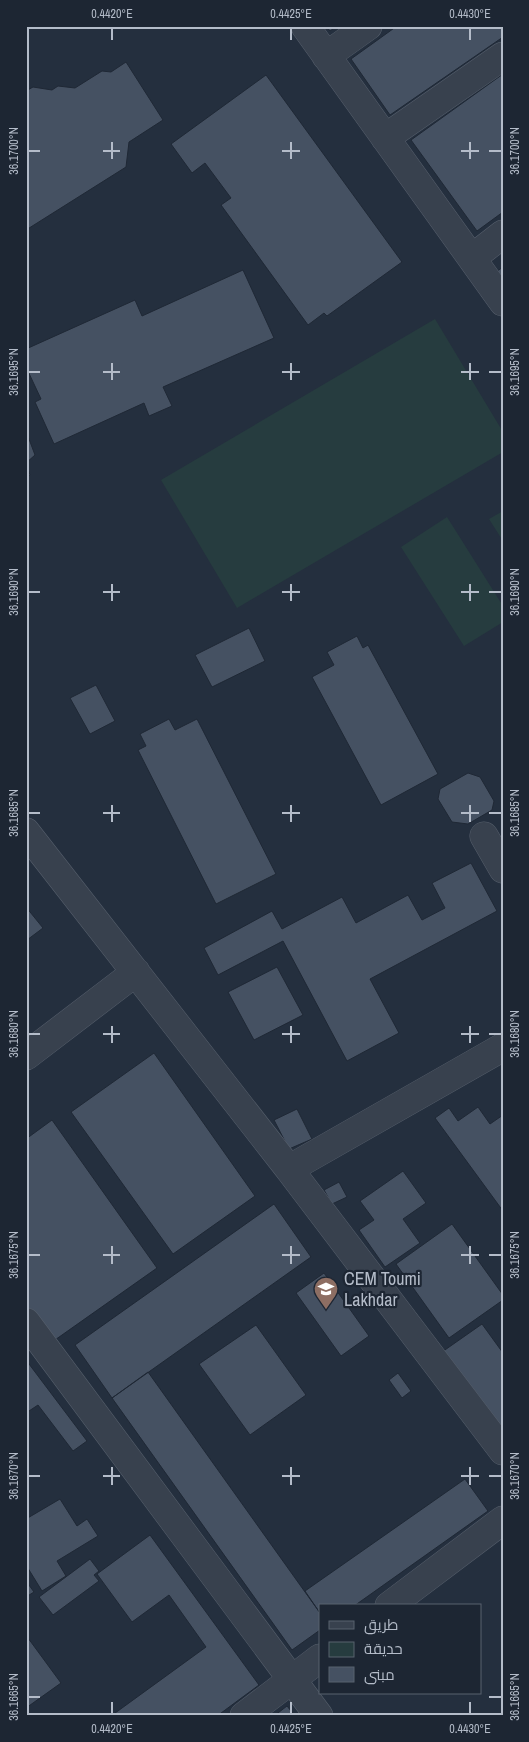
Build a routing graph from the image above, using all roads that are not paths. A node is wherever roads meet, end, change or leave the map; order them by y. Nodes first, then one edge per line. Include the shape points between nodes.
1 (305, 26) edge
2 (368, 26) edge
3 (326, 56) junction
4 (503, 56) edge
5 (385, 138) junction
6 (503, 234) edge
7 (472, 258) junction
8 (503, 302) edge
9 (26, 832) edge
10 (484, 836) dead end
11 (503, 869) edge
12 (136, 972) junction
13 (503, 1047) edge
14 (26, 1056) edge
15 (289, 1169) junction
16 (26, 1322) edge
17 (503, 1452) edge
18 (503, 1520) edge
19 (393, 1604) edge
20 (319, 1659) edge
21 (292, 1679) junction
22 (244, 1716) edge
23 (318, 1716) edge

1 - 3 street
2 - 3 street
3 - 5 street
4 - 5 street
5 - 7 street
6 - 7 street
7 - 8 street
9 - 12 street
10 - 11 street
12 - 14 street
12 - 15 street
13 - 15 street
15 - 17 street
16 - 21 street
18 - 19 street
20 - 21 street
21 - 22 street
21 - 23 street

